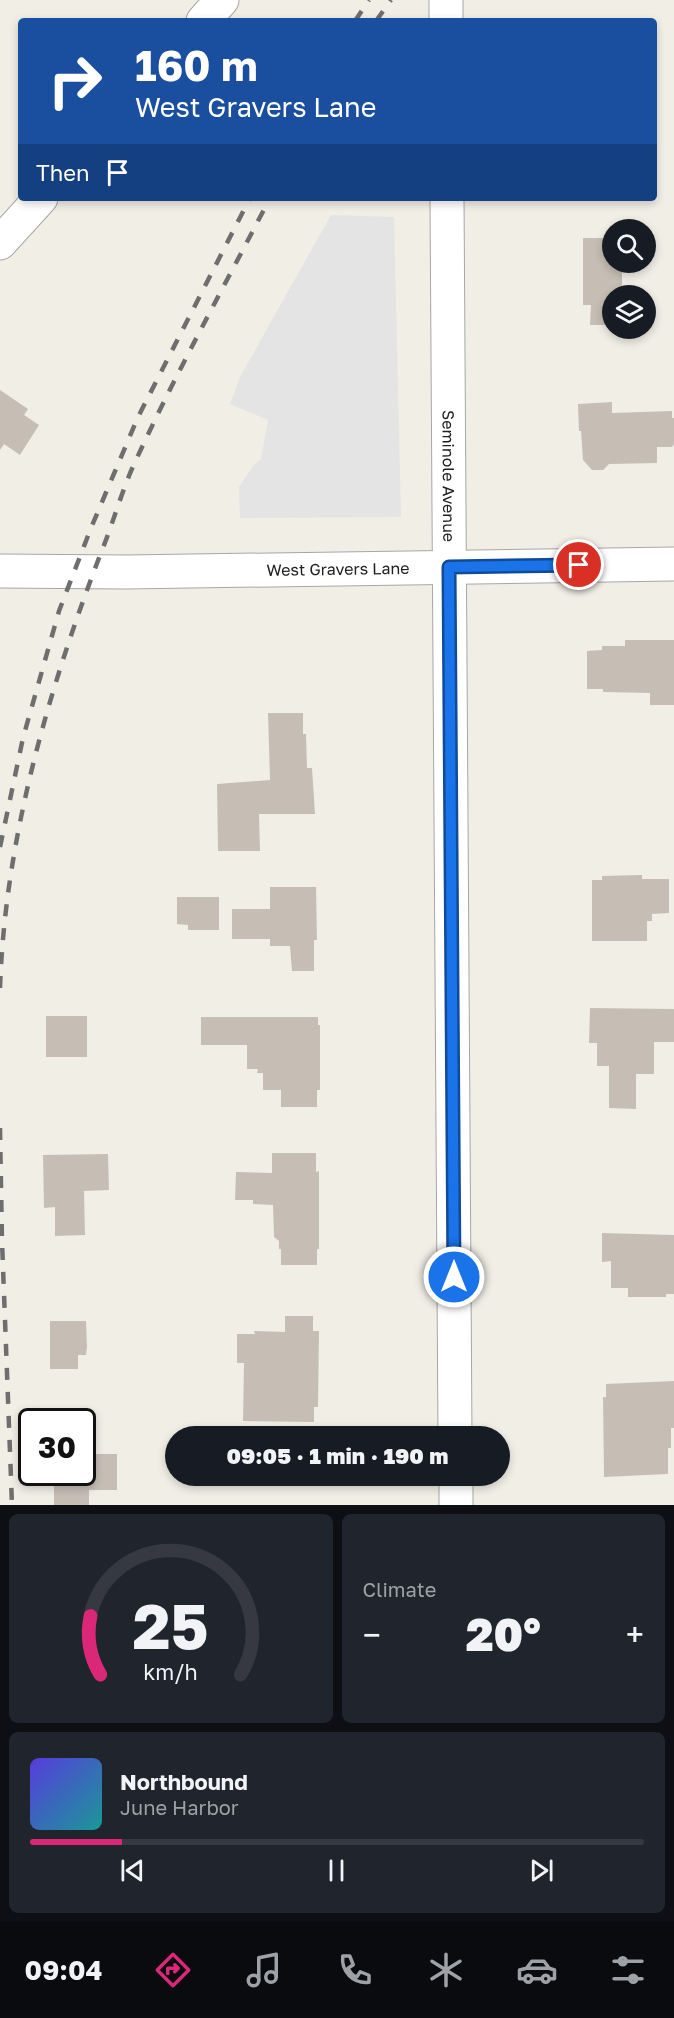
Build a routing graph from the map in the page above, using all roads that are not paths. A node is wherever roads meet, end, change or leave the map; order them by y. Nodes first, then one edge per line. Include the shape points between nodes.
1 (222, 0) edge
2 (446, 0) edge
3 (206, 18) edge
4 (446, 18) edge
5 (39, 201) edge
6 (447, 201) edge
7 (0, 243) edge
8 (674, 564) edge
9 (449, 567) junction
10 (0, 571) edge
11 (455, 1426) edge
12 (456, 1486) edge
13 (456, 1505) edge

1 - 3 street
2 - 4 street
5 - 7 street
6 - 9 street, Seminole Avenue
8 - 9 street, West Gravers Lane
9 - 10 street, West Gravers Lane
9 - 11 street, Seminole Avenue
12 - 13 street

